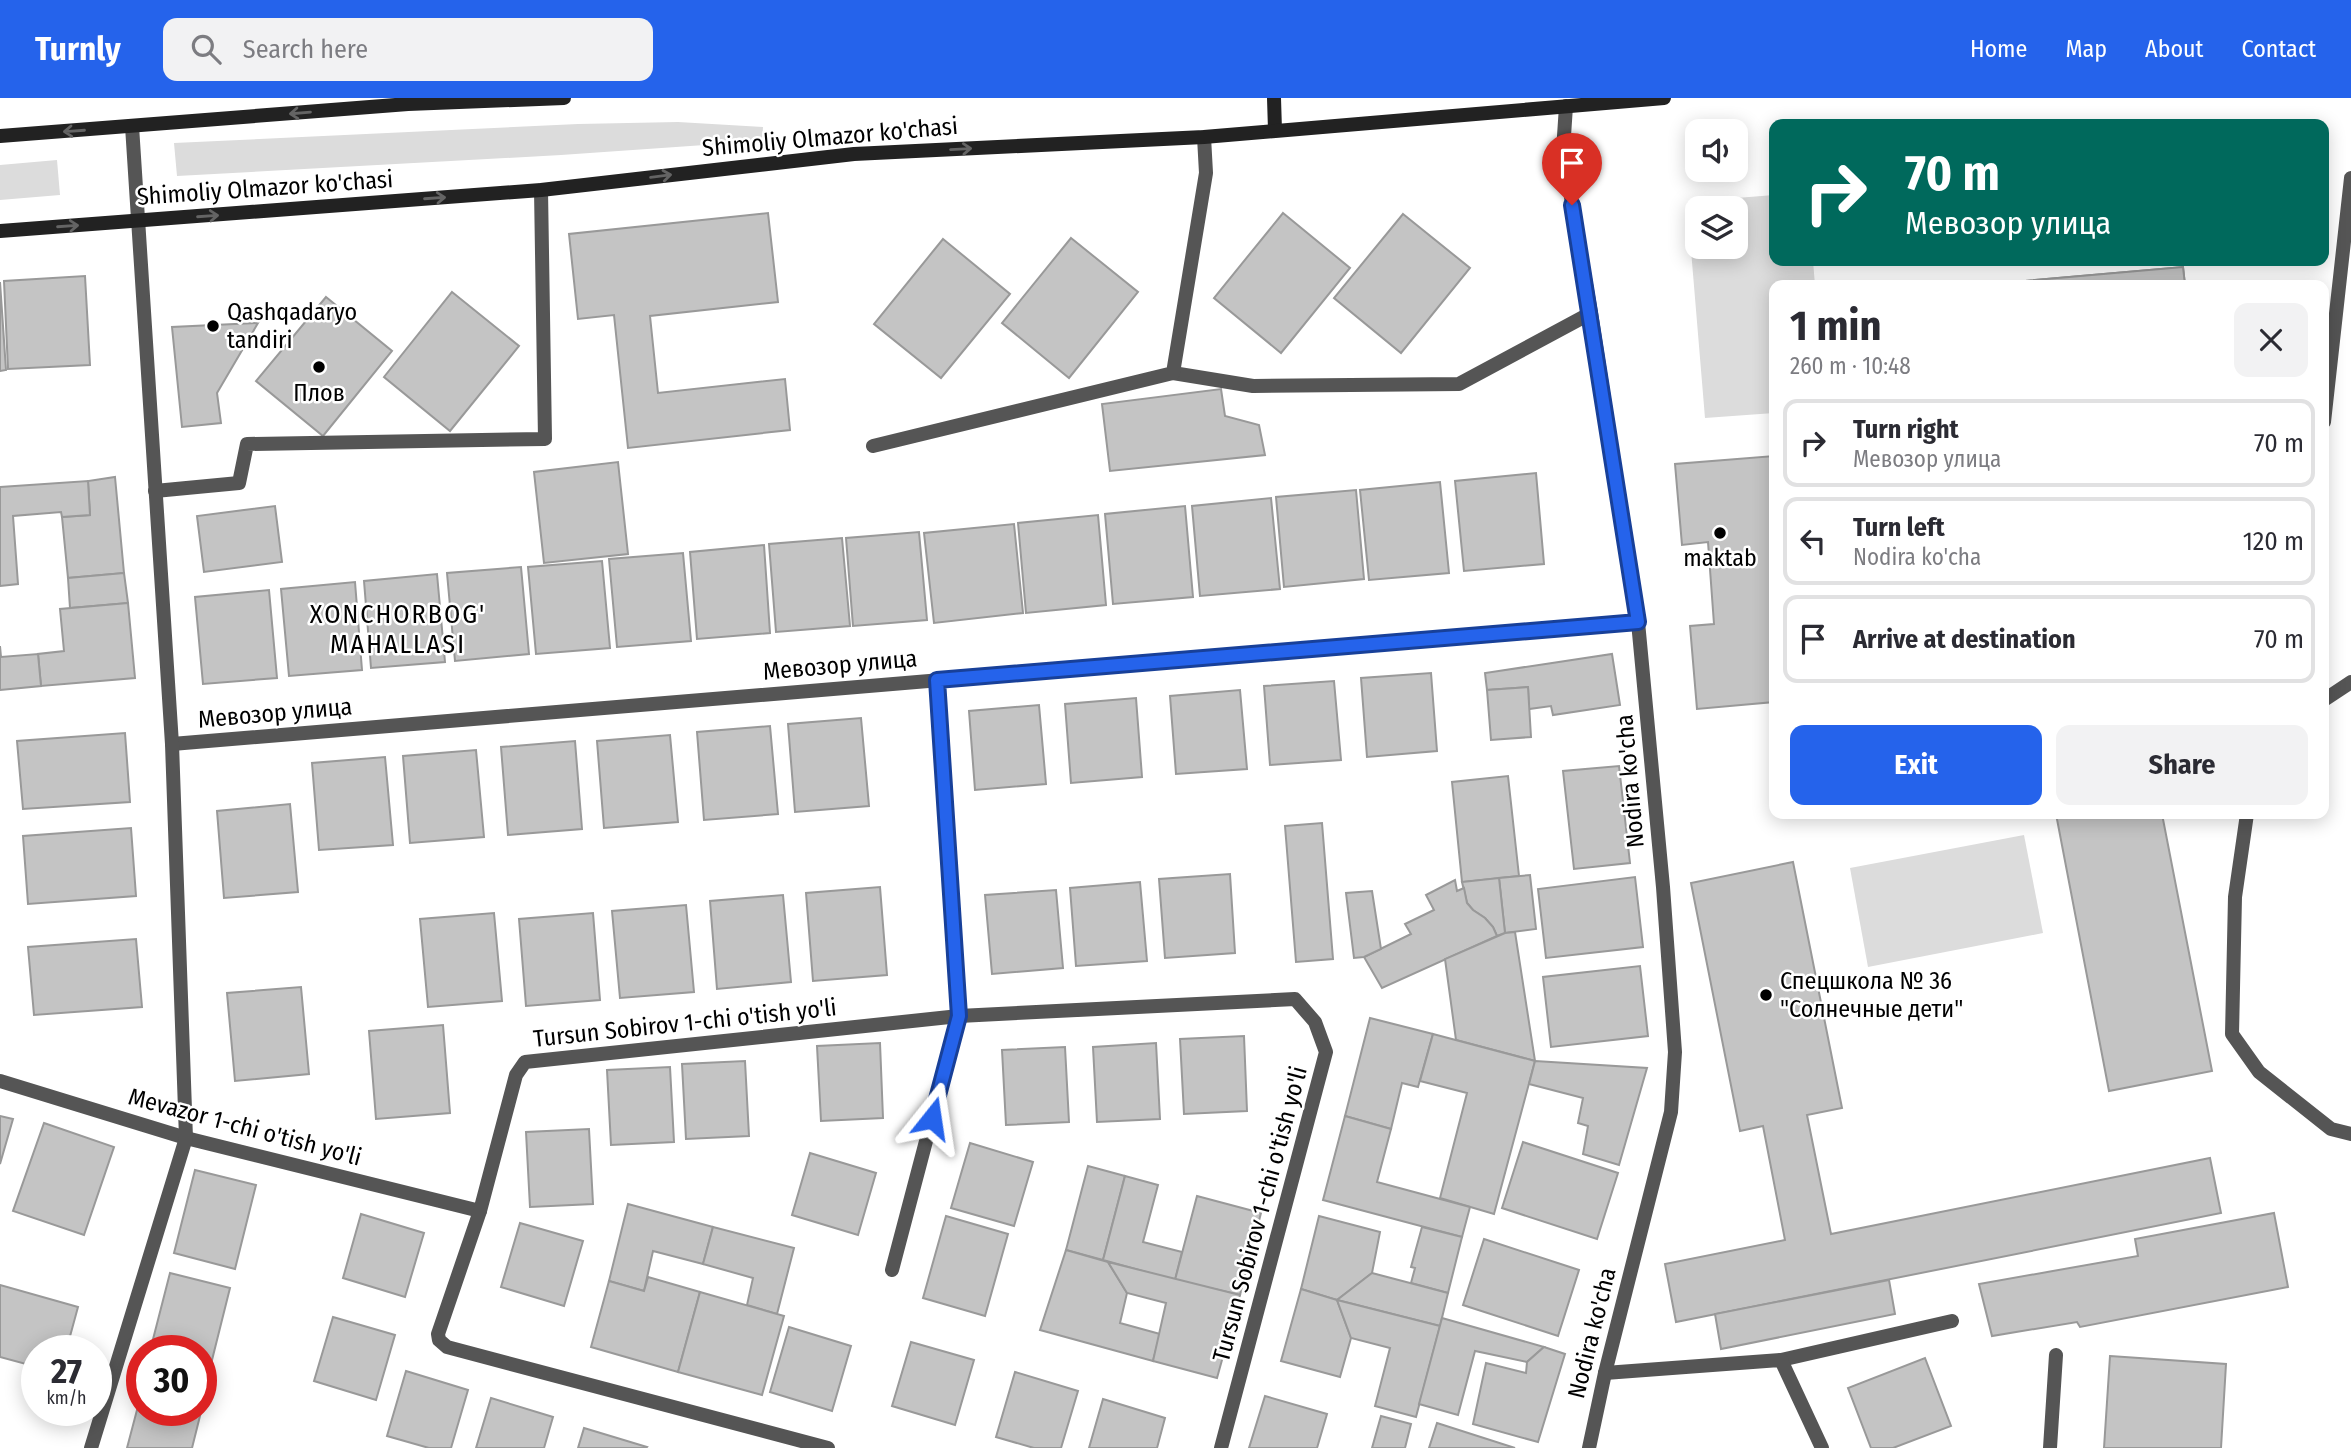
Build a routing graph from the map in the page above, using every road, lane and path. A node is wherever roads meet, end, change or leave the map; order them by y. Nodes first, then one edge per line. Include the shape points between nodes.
1 (564, 98) edge
2 (1274, 98) edge
3 (1664, 98) edge
4 (408, 101) edge
5 (1566, 106) junction
6 (132, 126) junction
7 (1275, 130) junction
8 (0, 136) edge
9 (1204, 136) junction
10 (2351, 178) edge
11 (541, 190) junction
12 (140, 221) junction
13 (0, 231) edge
14 (1591, 313) junction
15 (1172, 373) junction
16 (2329, 377) edge
17 (873, 446) dead end
18 (155, 491) junction
19 (1638, 622) junction
20 (937, 680) junction
21 (2351, 682) edge
22 (2329, 697) edge
23 (172, 744) junction
24 (2246, 819) edge
25 (959, 1016) junction
26 (0, 1081) edge
27 (2351, 1134) edge
28 (186, 1138) junction
29 (480, 1211) junction
30 (892, 1270) dead end
31 (1952, 1321) dead end
32 (2056, 1355) dead end
33 (1781, 1360) junction
34 (1605, 1373) junction
35 (91, 1448) edge
36 (828, 1448) edge
37 (1221, 1448) edge
38 (1589, 1448) edge
39 (1822, 1448) edge
40 (2050, 1448) edge

1 - 4 main road
2 - 7 main road
3 - 5 main road, Shimoliy Olmazor ko'chasi
4 -> 6 main road
5 - 7 main road, Shimoliy Olmazor ko'chasi
5 - 14 street, Nodira ko'cha via 1563,151
6 -> 8 main road
6 - 12 street
7 - 9 main road, Shimoliy Olmazor ko'chasi
11 -> 9 main road, Shimoliy Olmazor ko'chasi via 854,154
9 - 15 street via 1206,173
10 - 16 street
12 -> 11 main road, Shimoliy Olmazor ko'chasi
11 - 18 street via 545,439 247,444 239,483
13 -> 12 main road, Shimoliy Olmazor ko'chasi
12 - 18 street
14 - 15 street via 1459,384 1253,386
14 - 19 street, Nodira ko'cha
15 - 17 street
18 - 23 street
19 - 20 street, Мевозор улица
19 - 34 street, Nodira ko'cha via 1675,1052 1671,1112
20 - 23 street, Мевозор улица
20 - 25 street
21 - 22 street
23 - 28 street
24 - 27 street via 2235,897 2232,1034 2259,1072 2331,1129
25 - 29 street, Tursun Sobirov 1-chi o'tish yo'li via 526,1062 516,1075
25 - 30 street
25 - 37 street, Tursun Sobirov 1-chi o'tish yo'li via 1295,999 1315,1022 1326,1052
26 - 28 street, Mevazor 1-chi o'tish yo'li
28 - 29 street, Mevazor 1-chi o'tish yo'li
28 - 35 street
29 - 36 street, Tursun Sobirov 1-chi o'tish yo'li via 438,1334 447,1347
31 - 33 street
32 - 40 street
33 - 34 street
33 - 39 street
34 - 38 street, Nodira ko'cha

